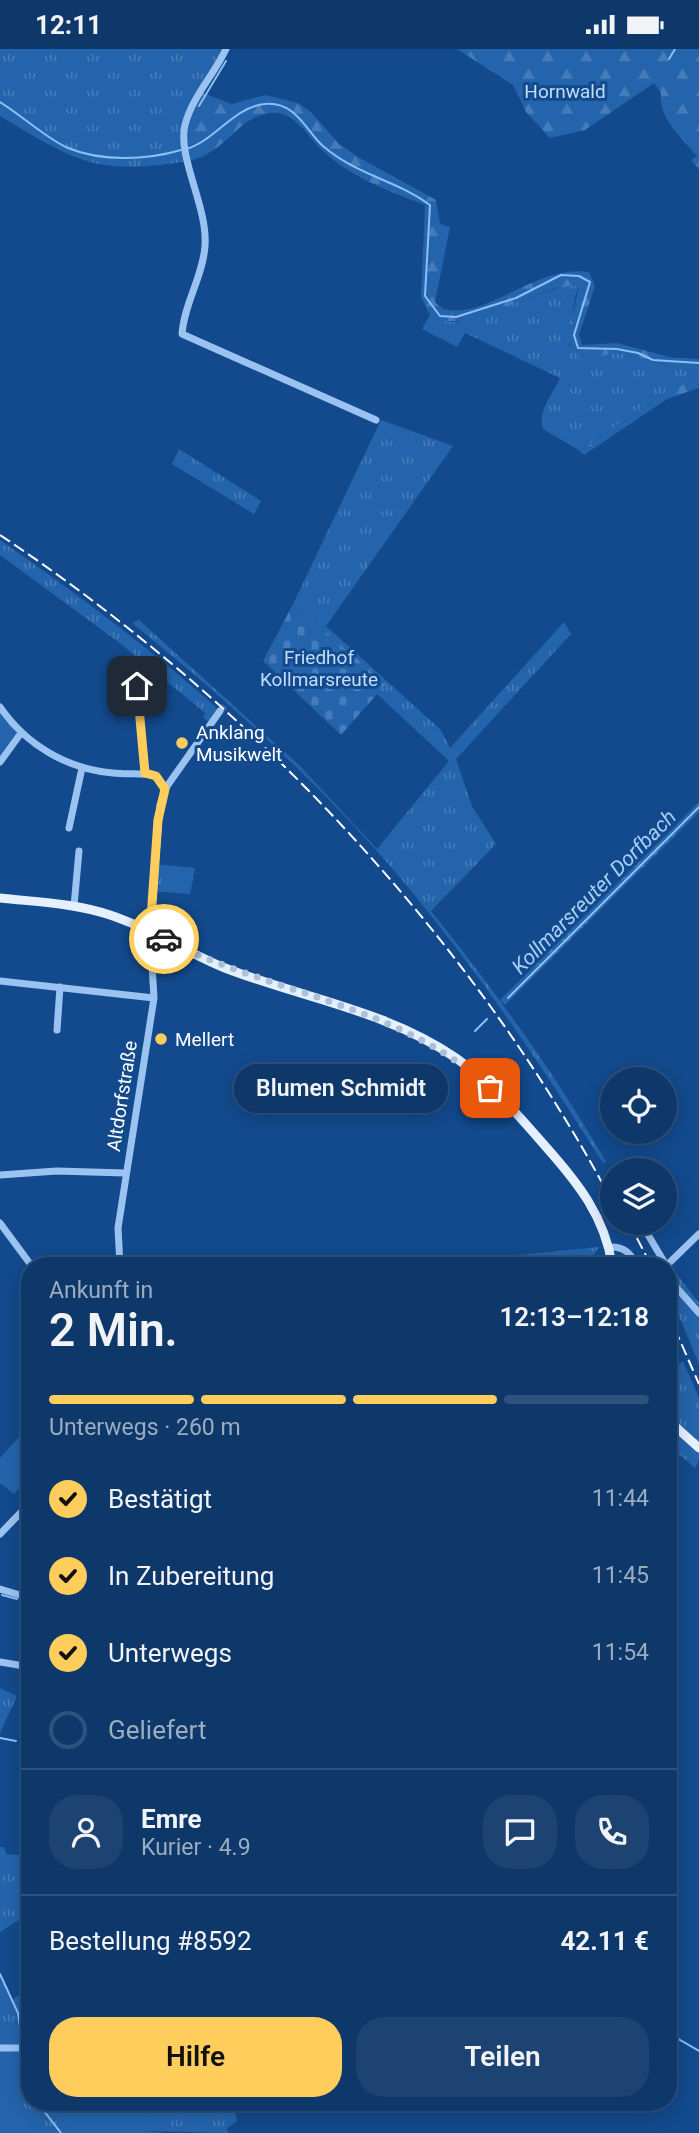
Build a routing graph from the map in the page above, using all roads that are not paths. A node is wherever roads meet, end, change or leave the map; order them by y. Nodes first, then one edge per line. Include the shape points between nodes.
1 (226, 49) edge
2 (376, 420) dead end
3 (137, 686) dead end
4 (0, 707) edge
5 (220, 711) tunnel mouth
6 (21, 733) junction
7 (0, 762) edge
8 (82, 768) junction
9 (145, 773) junction
10 (165, 789) junction
11 (69, 828) dead end
12 (79, 851) dead end
13 (0, 898) edge
14 (74, 907) junction
15 (150, 932) junction
16 (0, 981) edge
17 (60, 987) junction
18 (154, 997) junction
19 (57, 1030) dead end
20 (125, 1173) junction
21 (0, 1175) edge
22 (0, 1223) edge
23 (699, 1234) edge
24 (648, 1235) edge
25 (609, 1247) junction
26 (25, 1257) edge
27 (120, 1257) edge
28 (611, 1257) edge
29 (631, 1257) edge
30 (661, 1257) edge
31 (675, 1257) edge
32 (677, 1288) edge
33 (699, 1313) edge
34 (677, 1428) edge
35 (699, 1448) edge
36 (21, 1512) edge
37 (0, 1534) edge
38 (0, 1589) edge
39 (21, 1595) edge
40 (0, 1661) edge
41 (21, 1665) edge
42 (0, 2047) edge
43 (21, 2049) edge

1 - 2 street via 189,111 184,128 206,239 182,334
3 - 9 street via 131,696
4 - 6 street
5 - 10 street
6 - 7 street
6 - 8 street
8 - 9 street
8 - 11 street
9 - 10 street via 156,776
10 - 15 street, Altdorfstraße via 158,820
12 - 14 street
13 - 14 main road
14 - 15 main road
15 - 18 street, Altdorfstraße
15 - 25 main road via 223,967 387,1022 458,1060 511,1108 572,1177 594,1209
16 - 17 street
17 - 18 street
17 - 19 street
18 - 20 street, Altdorfstraße
20 - 21 street
20 - 27 street, Altdorfstraße
22 - 26 street
23 - 31 street
24 - 30 street
25 - 28 main road
25 - 29 street via 618,1246
32 - 33 street
34 - 35 main road
36 - 37 street
38 - 39 street
40 - 41 street
42 - 43 street

